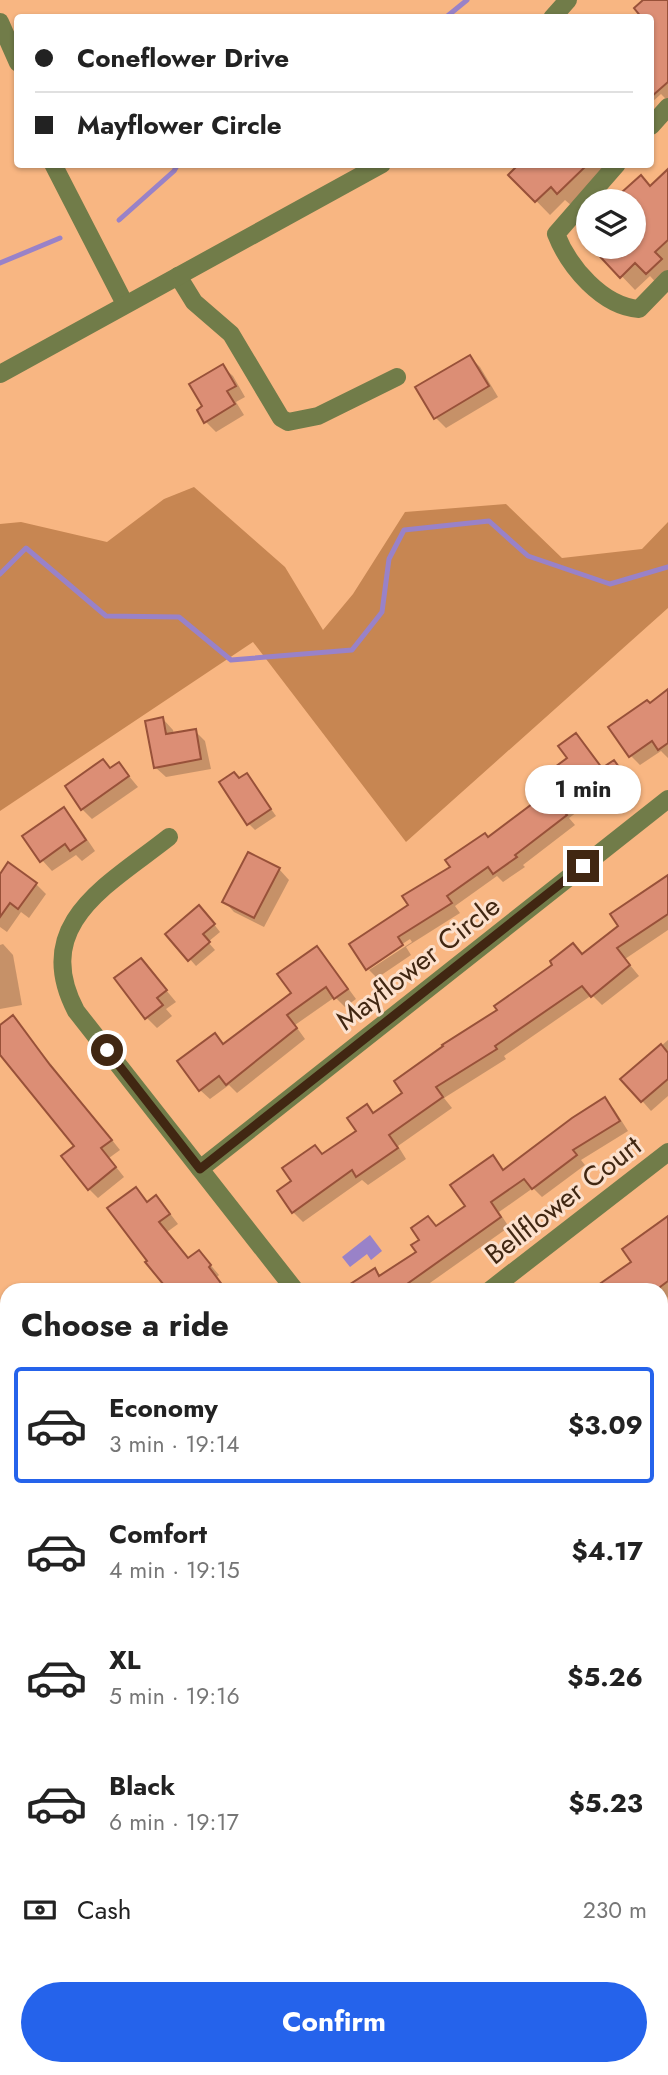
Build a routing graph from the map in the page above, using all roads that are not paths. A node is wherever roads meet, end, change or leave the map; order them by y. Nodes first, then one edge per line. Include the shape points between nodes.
1 (568, 0) edge
2 (556, 14) edge
3 (0, 22) edge
4 (14, 53) edge
5 (668, 107) edge
6 (654, 123) edge
7 (55, 168) edge
8 (375, 168) edge
9 (613, 168) edge
10 (178, 276) junction
11 (668, 279) edge
12 (125, 304) junction
13 (0, 374) edge
14 (397, 377) dead end
15 (668, 799) edge
16 (169, 837) dead end
17 (668, 1152) edge
18 (200, 1169) junction
19 (290, 1283) edge
20 (499, 1283) edge

1 - 2 street
3 - 4 street
5 - 6 street
7 - 12 street
8 - 10 street
9 - 11 street via 555,234 564,253 583,277 618,304 639,309
10 - 12 street
10 - 14 street via 194,302 231,334 281,418 288,422 318,416
12 - 13 street
15 - 18 street, Mayflower Circle
16 - 18 street via 74,918 61,955 62,975 76,1011
17 - 20 street, Bellflower Court
18 - 19 street

